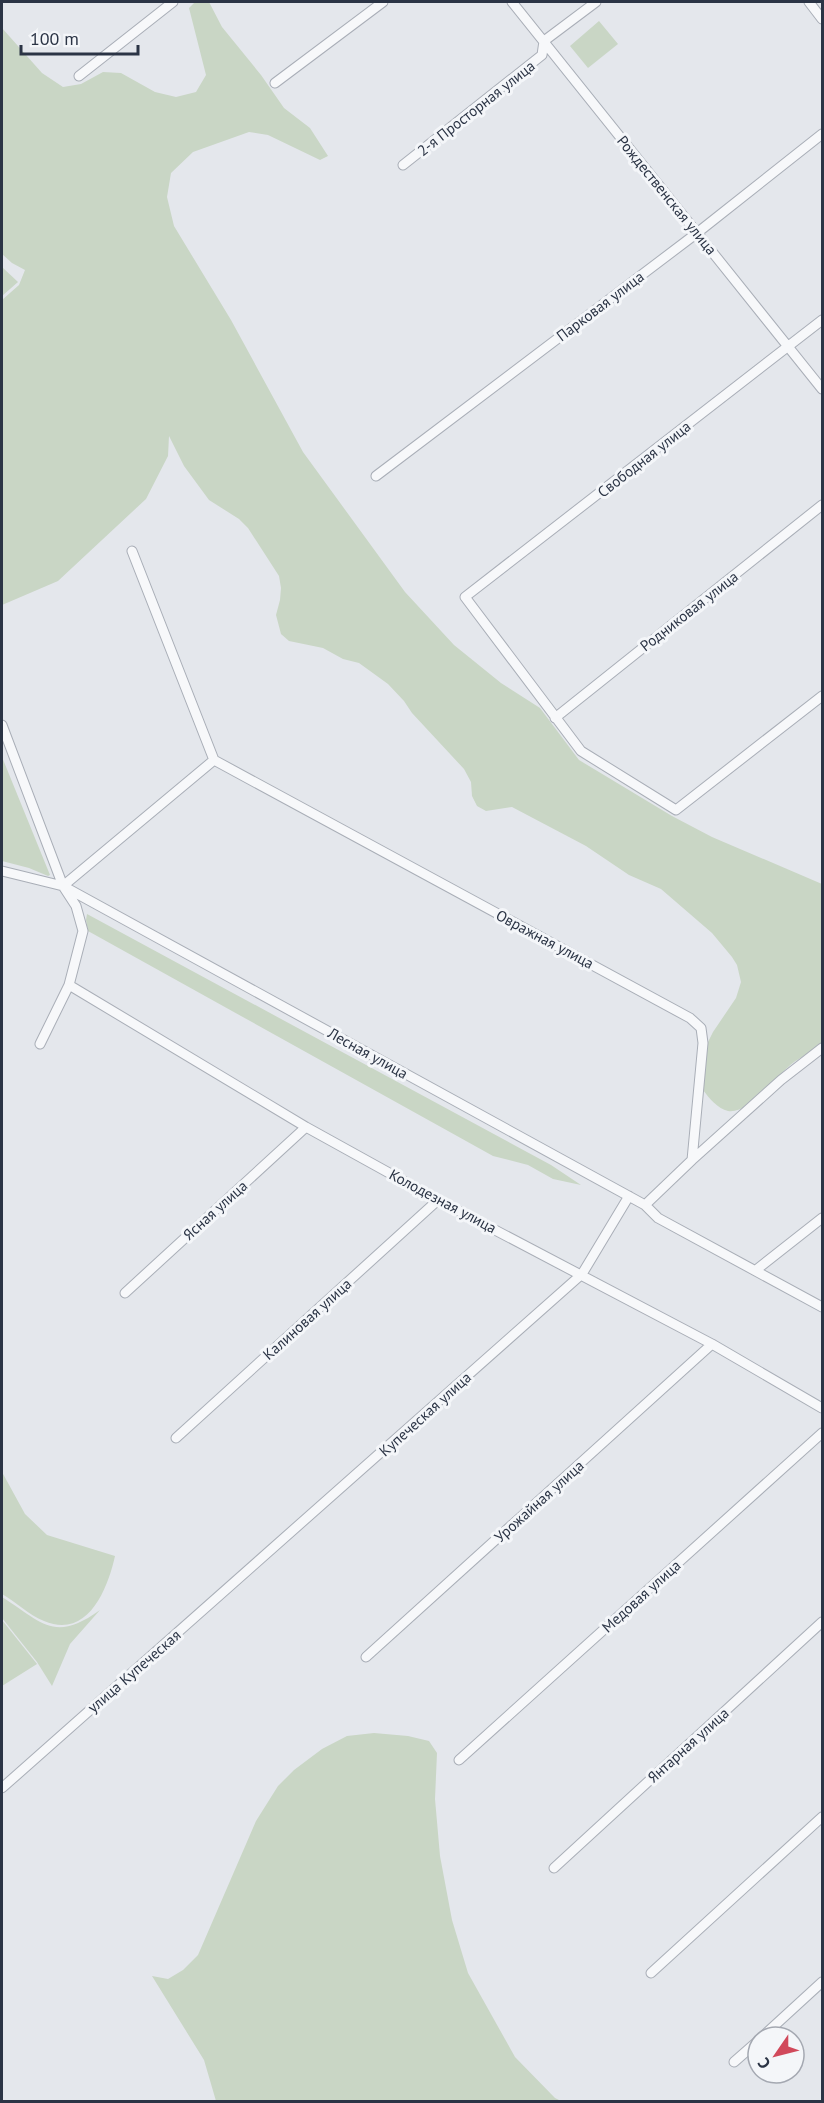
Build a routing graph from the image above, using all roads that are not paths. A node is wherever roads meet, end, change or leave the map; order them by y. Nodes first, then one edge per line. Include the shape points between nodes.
1 (173, 2) edge
2 (383, 2) edge
3 (512, 2) edge
4 (596, 2) edge
5 (809, 2) edge
6 (822, 19) edge
7 (544, 41) junction
8 (78, 76) dead end
9 (275, 83) dead end
10 (822, 135) edge
11 (404, 165) dead end
12 (697, 233) junction
13 (822, 320) edge
14 (788, 347) junction
15 (822, 389) edge
16 (376, 476) dead end
17 (822, 505) edge
18 (132, 551) dead end
19 (822, 696) edge
20 (555, 718) junction
21 (2, 724) edge
22 (214, 760) junction
23 (2, 871) edge
24 (63, 886) junction
25 (69, 985) junction
26 (40, 1044) dead end
27 (822, 1048) edge
28 (306, 1127) junction
29 (692, 1160) junction
30 (629, 1196) junction
31 (438, 1200) junction
32 (645, 1205) junction
33 (822, 1218) edge
34 (756, 1270) junction
35 (582, 1274) junction
36 (125, 1293) dead end
37 (822, 1307) edge
38 (712, 1344) junction
39 (822, 1408) edge
40 (822, 1433) edge
41 (176, 1438) dead end
42 (267, 1553) joint
43 (822, 1623) edge
44 (366, 1657) dead end
45 (459, 1760) dead end
46 (2, 1788) edge
47 (822, 1817) edge
48 (554, 1868) dead end
49 (651, 1973) dead end
50 (822, 1982) edge
51 (775, 2025) edge
52 (746, 2052) edge
53 (734, 2062) dead end

1 - 8 street
2 - 9 street
3 - 7 street, Рождественская улица
4 - 7 street, 2-я Просторная улица
5 - 6 street
7 - 11 street, 2-я Просторная улица via 542,55
7 - 12 street, Рождественская улица
10 - 12 street, Парковая улица
12 - 14 street, Рождественская улица
12 - 16 street, Парковая улица
13 - 14 street, Свободная улица
14 - 15 street, Рождественская улица
14 - 20 street, Свободная улица via 465,597
17 - 20 street, Родниковая улица
18 - 22 street
19 - 20 street via 676,810 581,751
21 - 24 street
22 - 24 street
22 - 29 street, Овражная улица via 690,1018 701,1028 703,1043
23 - 24 street, Лесная улица
24 - 25 street via 76,906 83,931
24 - 30 street, Лесная улица
25 - 26 street
25 - 28 street, Колодезная улица
27 - 29 street
28 - 31 street, Колодезная улица
28 - 36 street, Ясная улица
29 - 32 street
30 - 32 street, Лесная улица
30 - 35 street, Купеческая улица
31 - 35 street, Колодезная улица
31 - 41 street, Калиновая улица
32 - 34 street, Лесная улица via 658,1218
33 - 34 street
34 - 37 street, Лесная улица
35 - 38 street, Колодезная улица
35 - 42 street, Купеческая улица
38 - 39 street, Колодезная улица
38 - 44 street, Урожайная улица
40 - 45 street, Медовая улица
42 - 46 street, улица Купеческая
43 - 48 street, Янтарная улица
47 - 49 street
50 - 51 street
52 - 53 street

